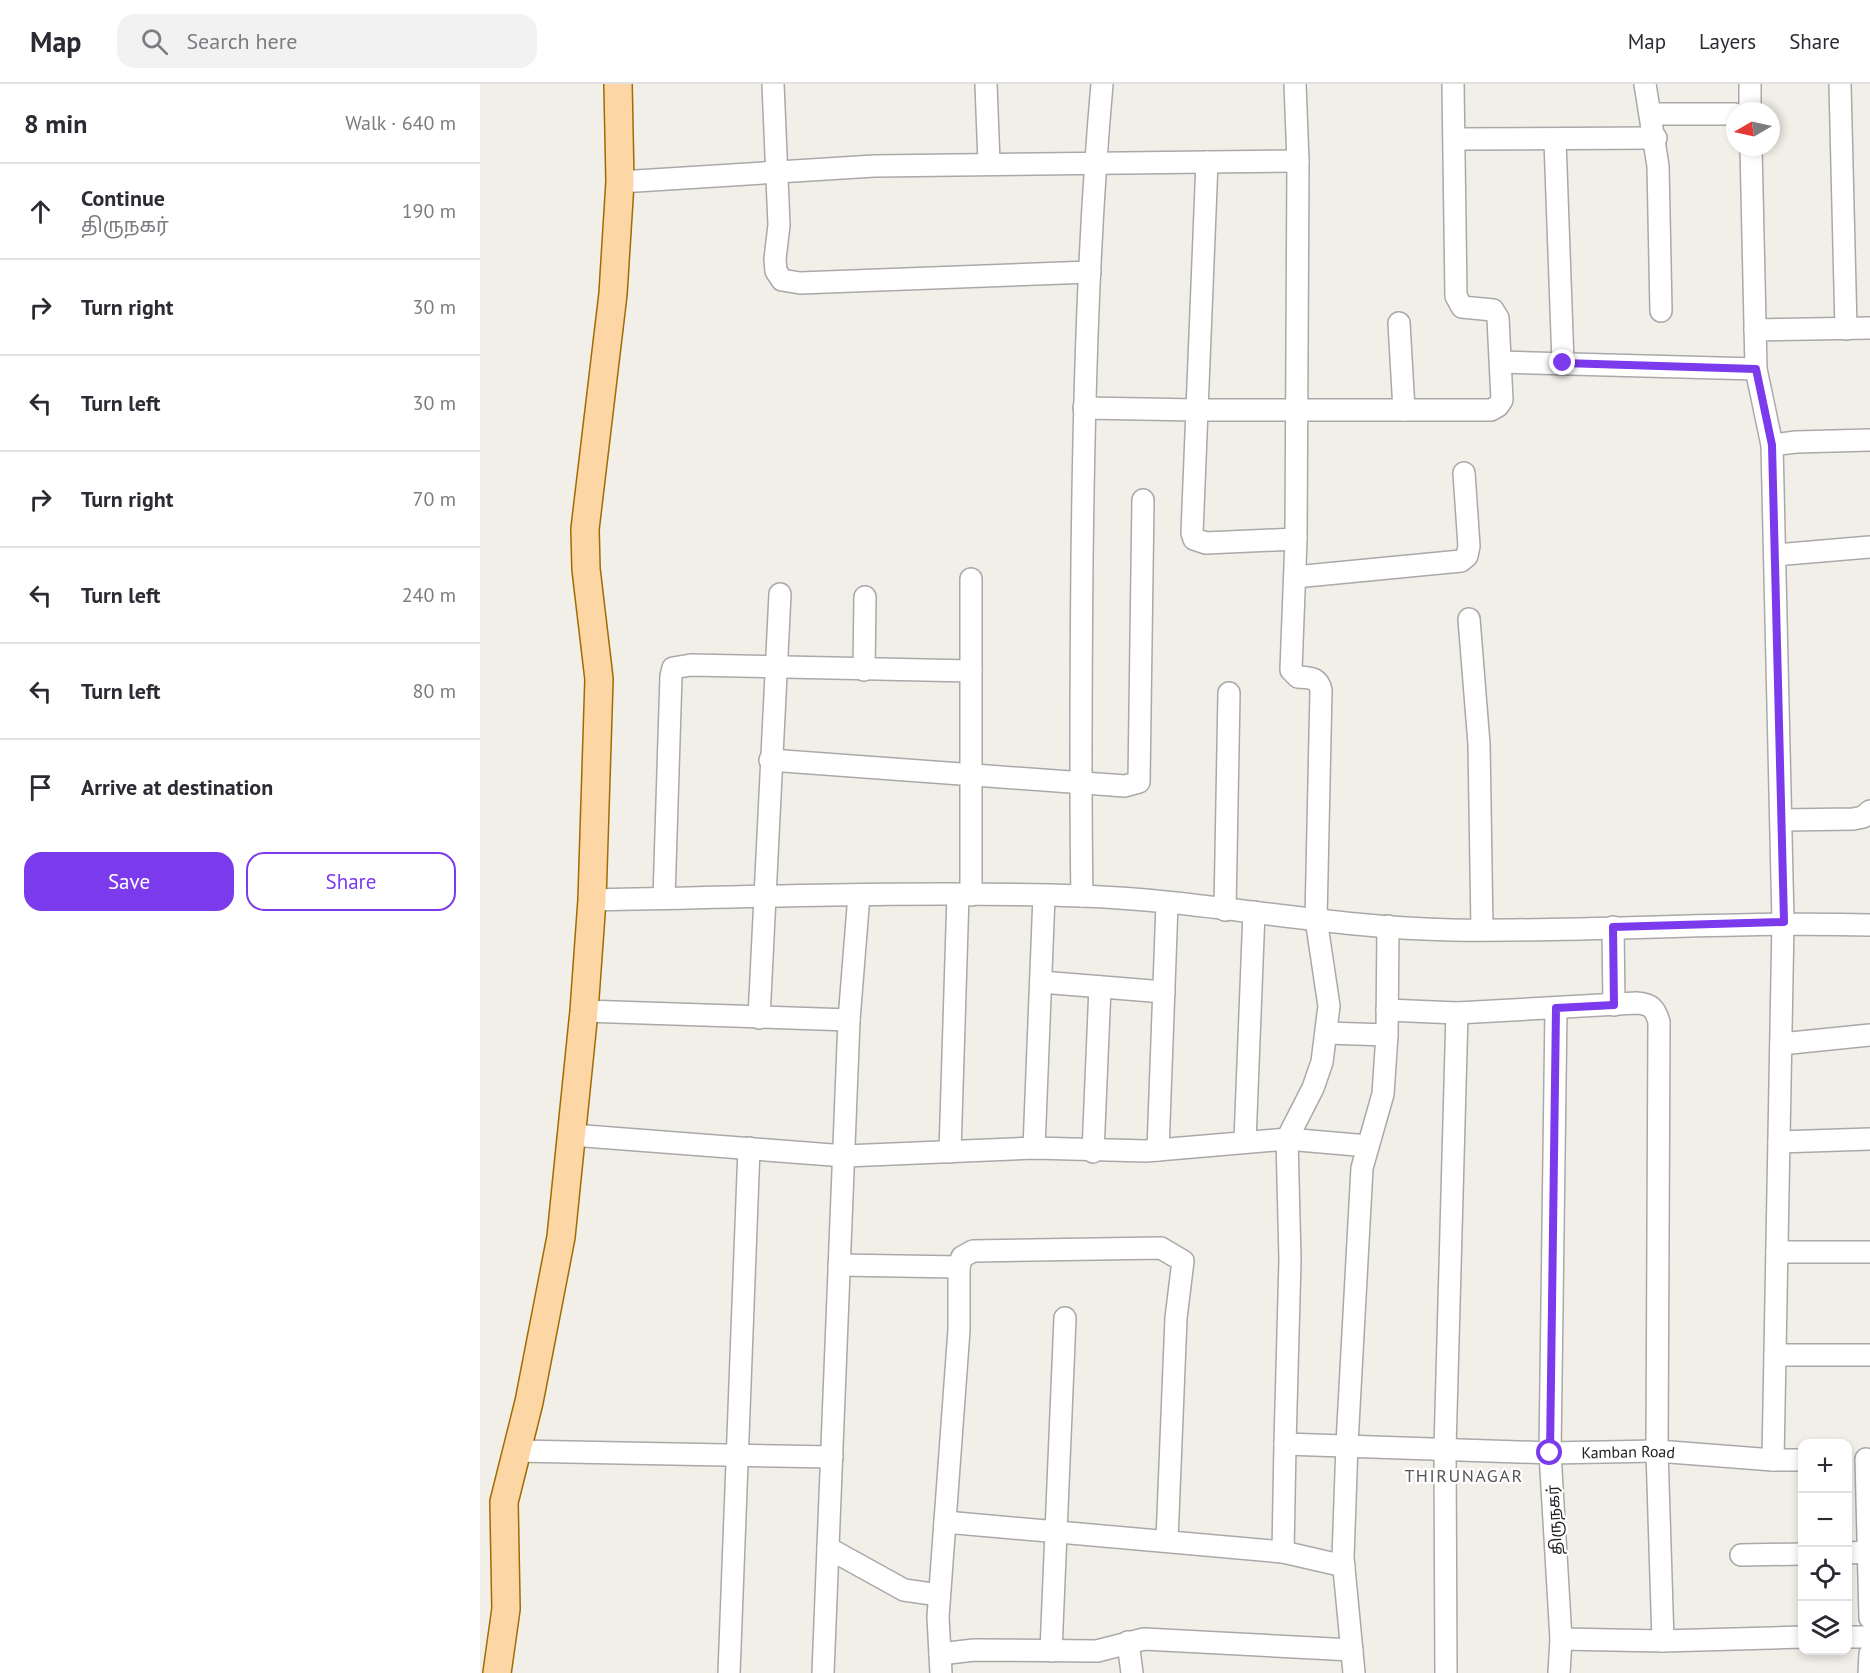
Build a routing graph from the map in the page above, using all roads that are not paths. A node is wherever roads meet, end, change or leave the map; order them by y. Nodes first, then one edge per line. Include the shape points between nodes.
1 (618, 84) edge
2 (773, 84) edge
3 (986, 84) edge
4 (1102, 84) edge
5 (1295, 84) edge
6 (1453, 84) edge
7 (1645, 84) edge
8 (1749, 84) edge
9 (1840, 84) edge
10 (1750, 102) edge
11 (1651, 114) junction
12 (1726, 114) edge
13 (1656, 138) junction
14 (1454, 139) junction
15 (1555, 140) junction
16 (1751, 156) edge
17 (1298, 160) junction
18 (1207, 162) junction
19 (989, 163) junction
20 (1095, 164) junction
21 (776, 171) junction
22 (620, 182) junction
23 (1090, 272) junction
24 (1661, 310) dead end
25 (1399, 324) dead end
26 (1846, 328) junction
27 (1870, 328) edge
28 (1755, 330) junction
29 (1501, 362) junction
30 (1563, 363) junction
31 (1756, 369) junction
32 (1084, 408) junction
33 (1197, 410) junction
34 (1295, 410) junction
35 (1404, 410) junction
36 (1870, 440) edge
37 (1772, 445) junction
38 (1464, 473) dead end
39 (1143, 500) dead end
40 (1296, 539) junction
41 (1870, 547) edge
42 (1775, 555) junction
43 (1295, 577) junction
44 (971, 579) dead end
45 (780, 594) dead end
46 (865, 597) dead end
47 (1469, 619) dead end
48 (776, 669) junction
49 (864, 670) junction
50 (971, 671) junction
51 (1229, 693) dead end
52 (770, 760) junction
53 (971, 774) junction
54 (1080, 782) junction
55 (1870, 811) edge
56 (1781, 820) junction
57 (859, 895) junction
58 (965, 895) junction
59 (764, 896) junction
60 (1044, 896) junction
61 (1082, 896) junction
62 (664, 898) junction
63 (592, 900) junction
64 (1167, 904) junction
65 (1225, 910) junction
66 (1254, 912) junction
67 (1316, 919) junction
68 (1784, 922) junction
69 (1870, 925) edge
70 (1388, 927) junction
71 (1613, 927) junction
72 (1482, 929) junction
73 (1041, 982) junction
74 (1100, 987) junction
75 (1164, 992) junction
76 (1614, 1005) junction
77 (1556, 1008) junction
78 (1387, 1010) junction
79 (584, 1011) junction
80 (1456, 1013) junction
81 (759, 1018) junction
82 (849, 1020) junction
83 (1327, 1033) junction
84 (1387, 1035) junction
85 (1870, 1035) edge
86 (1781, 1044) junction
87 (572, 1135) junction
88 (1287, 1139) junction
89 (1870, 1139) edge
90 (1245, 1142) junction
91 (1779, 1143) junction
92 (1368, 1146) junction
93 (749, 1148) junction
94 (1034, 1148) junction
95 (1158, 1150) junction
96 (950, 1152) junction
97 (1093, 1152) junction
98 (845, 1156) junction
99 (1777, 1252) junction
100 (1870, 1252) edge
101 (839, 1264) junction
102 (959, 1267) junction
103 (1065, 1318) dead end
104 (1775, 1355) junction
105 (1870, 1355) edge
106 (1286, 1444) junction
107 (1347, 1444) junction
108 (1445, 1449) junction
109 (517, 1451) junction
110 (1657, 1451) junction
111 (1550, 1453) junction
112 (736, 1454) junction
113 (832, 1457) junction
114 (1861, 1459) edge
115 (1773, 1460) junction
116 (1798, 1460) edge
117 (945, 1522) junction
118 (1056, 1533) junction
119 (1167, 1540) junction
120 (828, 1548) junction
121 (1283, 1552) junction
122 (1858, 1553) edge
123 (1798, 1554) edge
124 (1741, 1556) dead end
125 (1344, 1566) junction
126 (939, 1595) junction
127 (1870, 1618) edge
128 (1798, 1637) edge
129 (1852, 1637) edge
130 (1870, 1637) edge
131 (1561, 1639) junction
132 (1663, 1641) junction
133 (1128, 1642) junction
134 (1352, 1650) junction
135 (1051, 1651) junction
136 (1870, 1654) edge
137 (940, 1663) edge
138 (497, 1673) edge
139 (729, 1673) edge
140 (823, 1673) edge
141 (1132, 1673) edge
142 (1354, 1673) edge
143 (1446, 1673) edge
144 (1559, 1673) edge
145 (1869, 1673) edge

1 - 22 main road
2 - 21 street
3 - 19 street
4 - 20 street
5 - 17 street
6 - 14 street
7 - 11 street
8 - 10 street
9 - 26 street
11 - 12 street
11 - 13 street
13 - 15 street
13 - 24 street
14 - 15 street
14 - 29 street via 1456,296 1462,308 1493,310 1498,318
15 - 30 street
16 - 28 street
17 - 18 street
17 - 34 street
18 - 20 street
18 - 33 street
19 - 20 street
19 - 21 street
20 - 23 street
21 - 22 street
21 - 23 street via 779,225 775,259 782,280 800,283
22 - 63 main road via 613,294 585,529 599,679
23 - 32 street
25 - 35 street
26 - 27 street
26 - 28 street
28 - 31 street
29 - 30 street
29 - 35 street via 1502,400 1491,410
30 - 31 street
31 - 37 street
32 - 33 street
32 - 54 street
33 - 34 street
33 - 40 street via 1194,539 1206,543
34 - 35 street
34 - 40 street
36 - 37 street
37 - 42 street
38 - 43 street via 1469,546 1461,561
39 - 54 street via 1139,782 1125,786
40 - 43 street
41 - 42 street
42 - 56 street
43 - 67 street via 1292,670 1298,677 1313,678 1321,690
44 - 50 street
45 - 48 street
46 - 49 street
47 - 72 street via 1479,744
48 - 49 street
48 - 52 street
48 - 62 street via 692,665 674,668
49 - 50 street
50 - 53 street
51 - 65 street
52 - 53 street
52 - 59 street
53 - 54 street
53 - 58 street
54 - 61 street
55 - 56 street via 1853,819
56 - 68 street
57 - 58 street
57 - 59 street
57 - 82 street
58 - 60 street
58 - 96 street
59 - 62 street
59 - 81 street
60 - 61 street
60 - 73 street
61 - 64 street
62 - 63 street
63 - 79 main road
64 - 65 street
64 - 75 street
65 - 66 street
66 - 67 street
66 - 90 street
67 - 70 street
67 - 83 street via 1329,1006
68 - 69 street
68 - 71 street
68 - 86 street
70 - 72 street
70 - 78 street
71 - 72 street
71 - 76 street
73 - 74 street
73 - 94 street
74 - 75 street
74 - 97 street
75 - 95 street
76 - 77 street
76 - 110 street via 1648,1004 1659,1022
77 - 80 street
77 - 111 street, திருநகர்
78 - 80 street
78 - 84 street
79 - 81 street
79 - 87 main road
80 - 108 street
81 - 82 street
82 - 98 street
83 - 84 street
83 - 88 street via 1313,1088
84 - 92 street via 1383,1094
85 - 86 street
86 - 91 street
87 - 93 street
87 - 109 main road via 561,1237
88 - 90 street
88 - 92 street
88 - 106 street via 1290,1260
89 - 91 street
90 - 95 street
91 - 99 street
92 - 107 street via 1362,1168
93 - 98 street
93 - 112 street
94 - 96 street
94 - 97 street
95 - 97 street
96 - 98 street
98 - 101 street
99 - 100 street
99 - 104 street
101 - 102 street
101 - 113 street
102 - 117 street via 959,1330
102 - 119 street via 962,1257 973,1251 1161,1248 1183,1261 1176,1318
103 - 118 street
104 - 105 street
104 - 115 street
106 - 107 street, Kamban Road
106 - 121 street
107 - 108 street, Kamban Road
107 - 125 street
108 - 111 street, Kamban Road
108 - 143 street
109 - 112 street
109 - 138 main road via 504,1502 506,1609
110 - 111 street, Kamban Road
110 - 115 street, Kamban Road
110 - 132 street
111 - 131 street, திருநகர்
112 - 113 street
112 - 139 street
113 - 120 street
114 - 122 street
115 - 116 street, Kamban Road
117 - 118 street
117 - 126 street
118 - 119 street
118 - 135 street
119 - 121 street
120 - 126 street via 904,1590
120 - 140 street
121 - 125 street
122 - 127 street
123 - 124 street
125 - 134 street
126 - 137 street
128 - 132 street
129 - 130 street
131 - 132 street
131 - 144 street, திருநகர்
133 - 134 street via 1170,1640
133 - 135 street via 1097,1651
133 - 141 street
134 - 142 street
135 - 137 street via 974,1650
136 - 145 street

